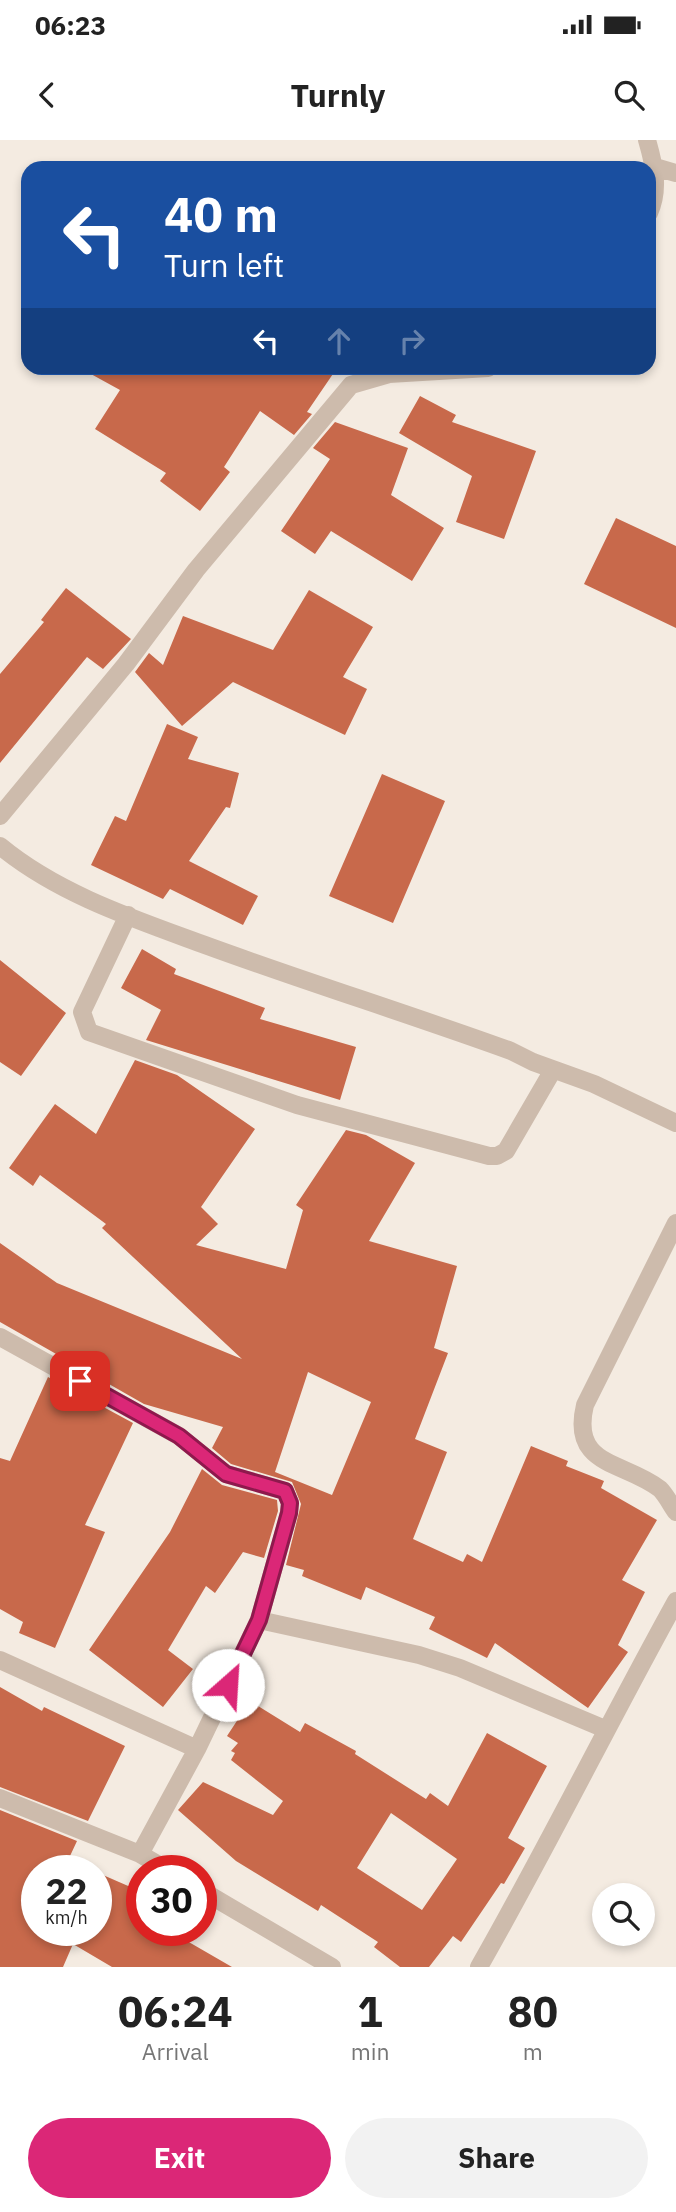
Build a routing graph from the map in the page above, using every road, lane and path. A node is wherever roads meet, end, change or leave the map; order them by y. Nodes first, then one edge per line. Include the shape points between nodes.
1 (647, 140) edge
2 (653, 161) edge
3 (656, 167) edge
4 (676, 173) edge
5 (386, 375) edge
6 (0, 816) edge
7 (0, 846) edge
8 (128, 915) junction
9 (553, 1070) junction
10 (676, 1123) edge
11 (676, 1223) edge
12 (0, 1337) edge
13 (676, 1512) edge
14 (676, 1601) edge
15 (259, 1620) junction
16 (0, 1660) edge
17 (605, 1729) junction
18 (197, 1749) junction
19 (0, 1798) edge
20 (140, 1854) joint
21 (217, 1899) edge
22 (319, 1964) edge
23 (479, 1967) edge

1 - 2 street
3 - 4 street
5 - 6 street via 351,385
7 - 8 street via 29,870
8 - 9 street
8 - 9 street via 82,1012 89,1032 297,1105 489,1156 506,1151
9 - 10 street
11 - 13 street via 585,1405 581,1424 585,1443 597,1457 660,1490
12 - 15 street via 179,1436 214,1467 285,1491 289,1513
14 - 17 street
15 - 17 street via 450,1665
15 - 18 street
16 - 18 street
17 - 23 street via 535,1869
18 - 20 street
19 - 20 street
21 - 22 street

